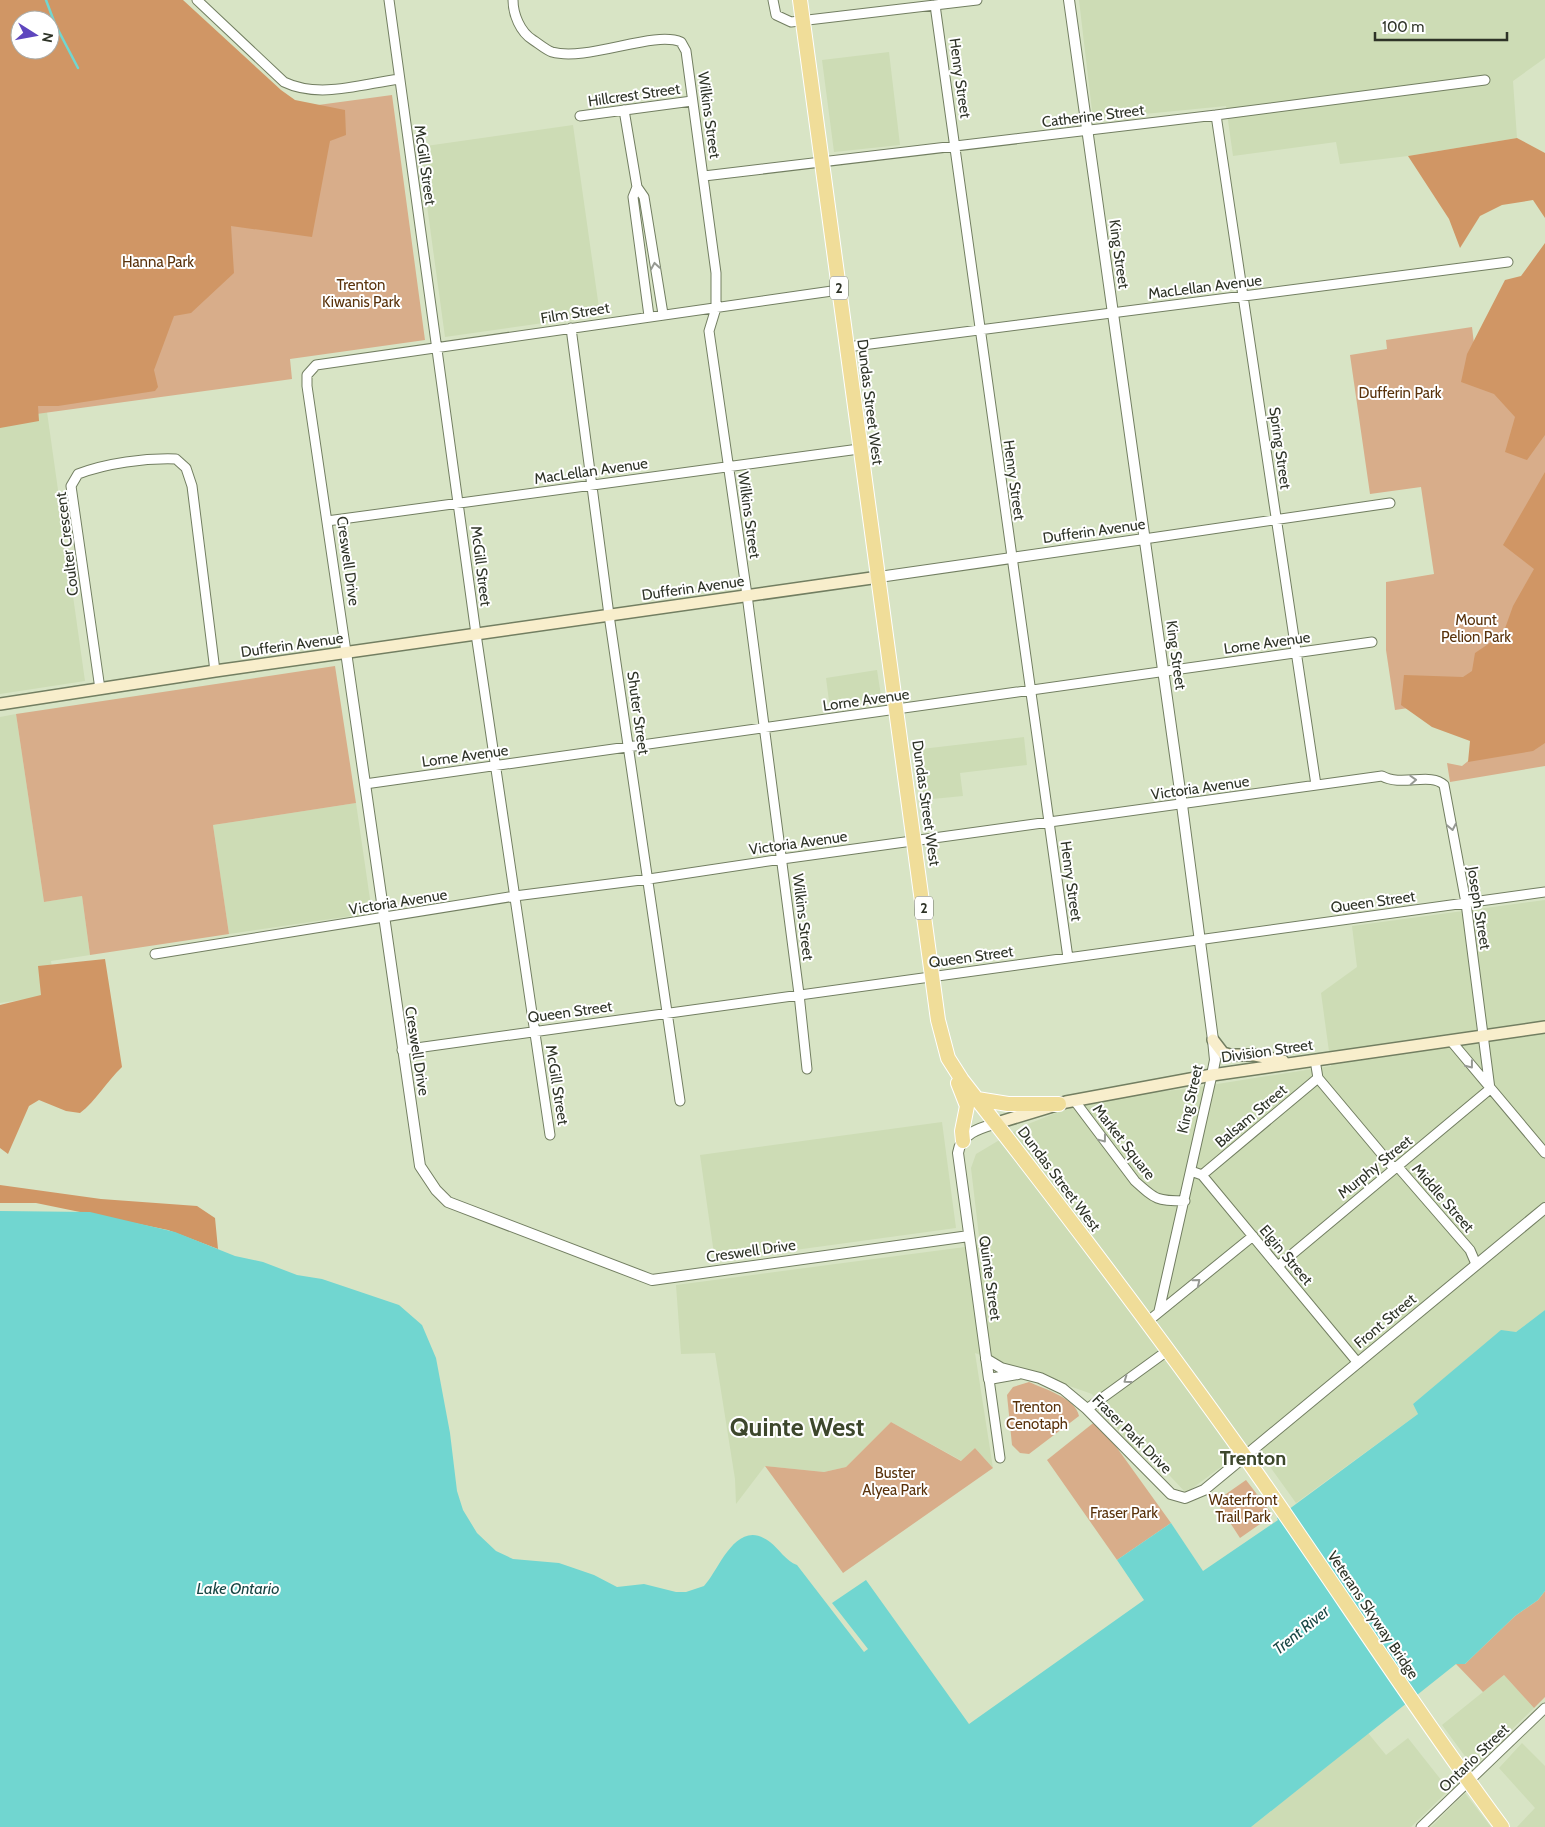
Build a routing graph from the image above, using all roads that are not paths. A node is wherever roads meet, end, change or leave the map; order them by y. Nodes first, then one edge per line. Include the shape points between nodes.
1 (197, 0) edge
2 (389, 0) edge
3 (513, 0) edge
4 (773, 0) edge
5 (800, 0) edge
6 (977, 0) edge
7 (1068, 0) edge
8 (929, 4) edge
9 (803, 20) junction
10 (399, 79) junction
11 (1485, 80) dead end
12 (692, 101) junction
13 (624, 110) junction
14 (1216, 115) junction
15 (580, 116) dead end
16 (1086, 130) junction
17 (956, 146) junction
18 (821, 161) junction
19 (704, 176) junction
20 (637, 187) junction
21 (1508, 262) dead end
22 (839, 290) junction
23 (1244, 296) junction
24 (716, 308) junction
25 (1111, 312) junction
26 (662, 314) junction
27 (650, 316) junction
28 (571, 328) junction
29 (980, 330) junction
30 (846, 347) junction
31 (437, 348) junction
32 (316, 365) joint
33 (859, 449) junction
34 (728, 466) junction
35 (592, 485) junction
36 (1390, 503) dead end
37 (460, 504) junction
38 (1276, 520) junction
39 (327, 521) junction
40 (1144, 539) junction
41 (1011, 558) junction
42 (879, 576) junction
43 (747, 595) junction
44 (609, 615) junction
45 (476, 634) junction
46 (1372, 642) dead end
47 (346, 652) junction
48 (1296, 653) junction
49 (215, 671) junction
50 (1162, 671) junction
51 (100, 689) junction
52 (1030, 691) junction
53 (0, 704) edge
54 (897, 709) junction
55 (763, 729) junction
56 (628, 748) junction
57 (497, 765) junction
58 (364, 784) junction
59 (1316, 785) junction
60 (1444, 785) joint
61 (1182, 805) junction
62 (1049, 823) junction
63 (915, 840) junction
64 (782, 859) junction
65 (649, 879) junction
66 (1545, 892) edge
67 (516, 896) junction
68 (1466, 903) junction
69 (383, 918) junction
70 (1200, 940) junction
71 (155, 954) dead end
72 (1068, 958) junction
73 (933, 976) junction
74 (799, 994) junction
75 (667, 1013) junction
76 (1545, 1027) edge
77 (534, 1030) junction
78 (1483, 1037) junction
79 (1213, 1040) junction
80 (1451, 1041) junction
81 (402, 1050) junction
82 (1316, 1060) junction
83 (1292, 1063) junction
84 (953, 1068) junction
85 (807, 1069) dead end
86 (1212, 1075) junction
87 (1318, 1078) junction
88 (1490, 1089) junction
89 (977, 1099) junction
90 (1074, 1100) junction
91 (680, 1101) dead end
92 (1059, 1104) junction
93 (997, 1123) junction
94 (550, 1134) dead end
95 (963, 1141) junction
96 (1545, 1153) edge
97 (1398, 1167) junction
98 (1191, 1171) junction
99 (1202, 1174) junction
100 (1185, 1201) junction
101 (1545, 1208) edge
102 (969, 1236) junction
103 (1253, 1236) junction
104 (1476, 1264) junction
105 (1278, 1266) junction
106 (1158, 1311) junction
107 (1147, 1322) junction
108 (1167, 1351) junction
109 (986, 1359) junction
110 (1358, 1363) junction
111 (1024, 1373) junction
112 (989, 1379) junction
113 (1087, 1409) junction
114 (1245, 1457) junction
115 (1000, 1458) dead end
116 (1278, 1505) joint
117 (1545, 1708) edge
118 (1468, 1782) junction
119 (1422, 1827) edge
120 (1502, 1827) edge

1 - 10 street via 284,82 298,89 313,91
2 - 10 street, McGill Street
3 - 12 street, Wilkins Street via 517,21 528,37 552,52 586,52 666,39 681,42 686,51
4 - 9 street via 776,15 783,20
5 - 9 main road, Dundas Street West / 2
6 - 8 street
7 - 16 street, King Street
8 - 9 street
8 - 17 street, Henry Street
9 - 18 main road, Dundas Street West / 2
10 - 31 street, McGill Street
11 - 14 street, Catherine Street
12 - 13 street, Hillcrest Street
12 - 19 street, Wilkins Street
13 - 15 street, Hillcrest Street
13 - 20 street
14 - 16 street, Catherine Street
14 - 23 street, Spring Street
16 - 17 street, Catherine Street
16 - 25 street, King Street
17 - 18 street, Catherine Street
17 - 29 street, Henry Street
18 - 19 street, Catherine Street
18 - 22 main road, Dundas Street West / 2
19 - 24 street, Wilkins Street via 716,273
26 -> 20 street via 644,197
20 - 27 street via 633,197
21 - 23 street, MacLellan Avenue
22 - 24 street, Film Street
22 - 30 main road, Dundas Street West / 2
23 - 25 street, MacLellan Avenue
23 - 38 street, Spring Street
24 - 26 street, Film Street
24 - 34 street, Wilkins Street via 709,332
25 - 29 street, MacLellan Avenue
25 - 40 street, King Street
26 - 27 street, Film Street
27 - 28 street, Film Street
28 - 31 street, Film Street
28 - 35 street, Shuter Street
29 - 30 street, MacLellan Avenue
29 - 41 street, Henry Street
30 - 33 main road, Dundas Street West / 2
31 - 32 street, Film Street
31 - 37 street, McGill Street
32 - 39 street, Creswell Drive via 307,375 307,386
33 - 34 street, MacLellan Avenue
33 - 42 main road, Dundas Street West / 2
34 - 35 street, MacLellan Avenue
34 - 43 street, Wilkins Street
35 - 37 street, MacLellan Avenue
35 - 44 street, Shuter Street
36 - 38 street, Dufferin Avenue
37 - 39 street, MacLellan Avenue
37 - 45 street, McGill Street
38 - 40 street, Dufferin Avenue
38 - 48 street, Spring Street
39 - 47 street, Creswell Drive
40 - 41 street, Dufferin Avenue
40 - 50 street, King Street
41 - 42 street, Dufferin Avenue
41 - 52 street, Henry Street
42 - 43 main road, Dufferin Avenue
42 - 54 main road, Dundas Street West / 2
43 - 44 main road, Dufferin Avenue
43 - 55 street, Wilkins Street
44 - 45 main road, Dufferin Avenue
44 - 56 street, Shuter Street
45 - 47 main road, Dufferin Avenue
45 - 57 street, McGill Street
46 - 48 street, Lorne Avenue
47 - 49 main road, Dufferin Avenue
47 - 58 street, Creswell Drive
48 - 50 street, Lorne Avenue
48 - 59 street, Spring Street
49 - 51 main road, Dufferin Avenue
49 - 51 street, Coulter Crescent via 192,486 186,468 176,459 163,459 92,468 78,474 71,486
50 - 52 street, Lorne Avenue
50 - 61 street, King Street
51 - 53 main road, Dufferin Avenue
52 - 54 street, Lorne Avenue
52 - 62 street, Henry Street
54 - 55 street, Lorne Avenue
54 - 63 main road, Dundas Street West / 2
55 - 56 street, Lorne Avenue
55 - 64 street, Wilkins Street
56 - 57 street, Lorne Avenue
56 - 65 street, Shuter Street
57 - 58 street, Lorne Avenue
57 - 67 street, McGill Street
58 - 69 street, Creswell Drive
59 -> 60 street, Victoria Avenue via 1382,776 1391,781 1435,779
59 - 61 street, Victoria Avenue
60 -> 68 street, Joseph Street
61 - 62 street, Victoria Avenue
61 - 70 street, King Street
62 - 63 street, Victoria Avenue
62 - 72 street, Henry Street
63 - 64 street, Victoria Avenue
63 - 73 main road, Dundas Street West / 2
64 - 65 street, Victoria Avenue
64 - 74 street, Wilkins Street
65 - 67 street, Victoria Avenue
65 - 75 street, Shuter Street
66 - 68 street, Queen Street
67 - 69 street, Victoria Avenue
67 - 77 street, McGill Street
68 - 70 street, Queen Street
68 - 78 street, Joseph Street
69 - 71 street, Victoria Avenue
69 - 81 street, Creswell Drive
70 - 72 street, Queen Street
70 - 79 street, King Street
72 - 73 street, Queen Street
73 - 74 street, Queen Street
73 - 84 main road, Dundas Street West / 2 via 943,1045
74 - 75 street, Queen Street
74 - 85 street, Wilkins Street
75 - 77 street, Queen Street
75 - 91 street, Shuter Street
76 - 78 main road, Division Street
77 - 81 street, Queen Street
77 - 94 street, McGill Street
78 - 80 main road, Division Street
78 - 88 street, Joseph Street
79 - 83 main road via 1230,1055 1255,1055
79 - 86 street, King Street
80 - 82 main road, Division Street
80 -> 88 street
81 - 102 street, Creswell Drive via 420,1166 448,1202 652,1280
82 - 83 main road, Division Street
82 - 87 street
83 - 86 main road, Division Street
84 - 89 main road, Dundas Street West / 2
84 - 95 main road via 967,1106
86 - 90 main road, Division Street
86 - 98 street, King Street
87 - 97 street, Middle Street via 1391,1165
87 - 99 street, Balsam Street
88 - 96 street
88 - 97 street, Murphy Street
89 - 92 main road via 1008,1104
89 - 93 main road, Dundas Street West / 2
90 - 92 main road, Division Street
90 -> 100 street, Market Square via 1145,1191 1157,1200
92 - 93 main road, Division Street
93 - 95 street via 980,1128
93 - 107 main road, Dundas Street West
95 - 102 street, Quinte Street via 958,1153
97 - 104 street, Middle Street via 1470,1250
97 - 105 street, Murphy Street
98 - 99 street
98 - 100 street, King Street
99 - 103 street, Elgin Street
100 - 106 street, King Street
101 - 104 street, Front Street
102 - 109 street, Quinte Street
103 - 105 street, Elgin Street
106 -> 103 street
104 - 110 street, Front Street
105 - 110 street, Elgin Street
106 - 107 street
107 - 108 main road, Dundas Street West
108 -> 113 street
108 - 114 main road, Dundas Street West
109 - 111 street, Fraser Park Drive via 1001,1368
109 - 112 street, Quinte Street
110 - 114 street, Front Street
111 - 112 street
111 - 113 street, Fraser Park Drive via 1063,1389
112 - 115 street, Quinte Street
113 - 114 street, Fraser Park Drive via 1171,1494 1185,1498 1201,1493
114 - 116 main road, Dundas Street West
116 - 118 main road, Veterans Skyway Bridge
117 - 118 street, Ontario Street
118 - 119 street, Ontario Street
118 - 120 main road, Veterans Skyway Bridge

